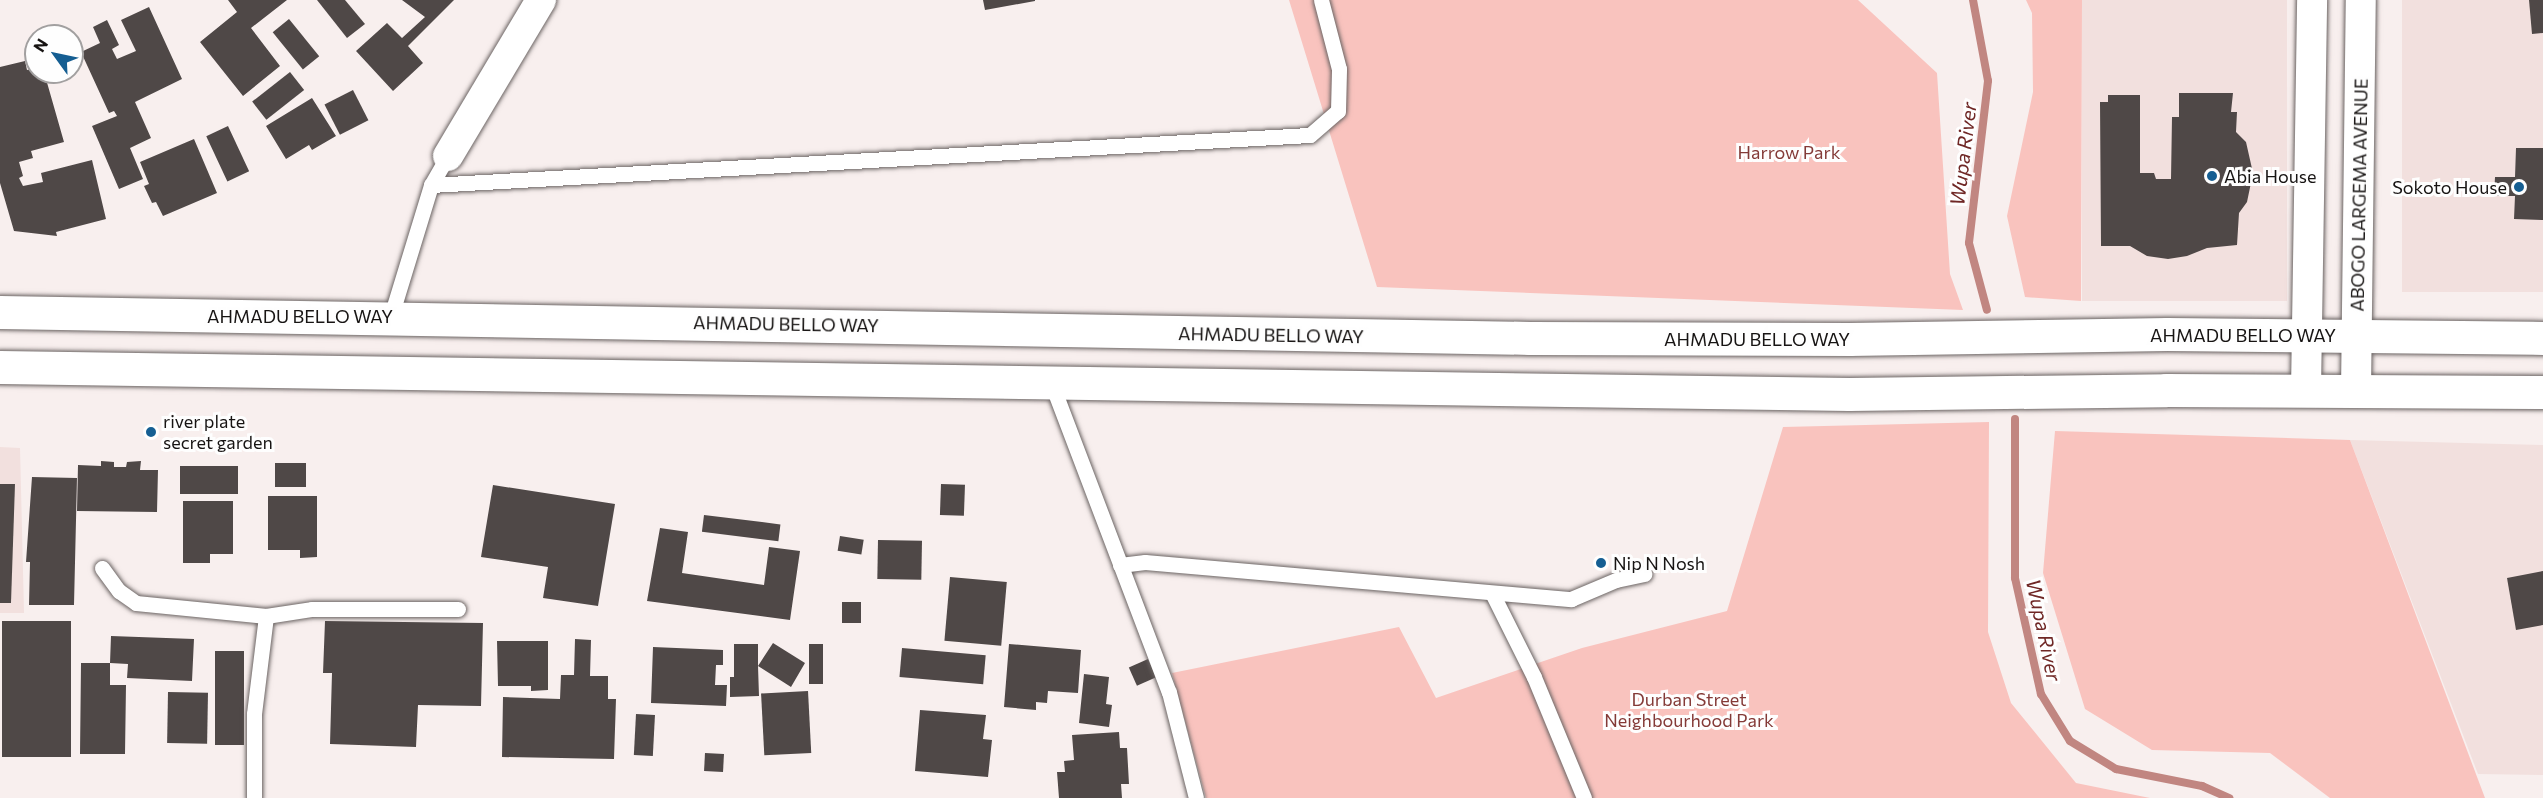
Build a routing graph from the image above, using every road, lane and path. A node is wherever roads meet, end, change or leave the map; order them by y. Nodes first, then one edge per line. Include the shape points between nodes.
1 (541, 0) edge
2 (1320, 0) edge
3 (2313, 0) edge
4 (2361, 0) edge
5 (448, 156) joint
6 (430, 184) junction
7 (0, 312) edge
8 (391, 316) junction
9 (2307, 336) junction
10 (2357, 336) junction
11 (2543, 338) edge
12 (0, 367) edge
13 (1051, 382) junction
14 (2306, 390) junction
15 (2356, 390) junction
16 (2543, 392) edge
17 (1120, 565) junction
18 (102, 568) dead end
19 (1644, 574) dead end
20 (1492, 593) junction
21 (458, 609) dead end
22 (266, 616) junction
23 (254, 798) edge
24 (1196, 798) edge
25 (1584, 798) edge

1 - 5 street
2 - 6 lane via 1339,69 1338,111 1310,135
3 - 9 street
4 - 10 street, ABOGO LARGEMA AVENUE
5 - 6 lane
6 - 8 lane
7 - 8 main road, AHMADU BELLO WAY
8 - 9 main road, AHMADU BELLO WAY via 1151,333 1849,339
9 - 10 main road, AHMADU BELLO WAY
9 - 14 street
10 - 11 main road, AHMADU BELLO WAY
10 - 15 street, ABOGO LARGEMA AVENUE
12 - 13 main road
13 - 14 main road via 1849,394
13 - 17 lane
14 - 15 main road
15 - 16 main road
17 - 20 lane via 1145,562
17 - 24 lane via 1169,692
18 - 22 lane via 119,591 136,603
19 - 20 lane via 1617,580 1571,599
20 - 25 lane via 1534,677
21 - 22 lane via 312,609
22 - 23 lane via 254,714

